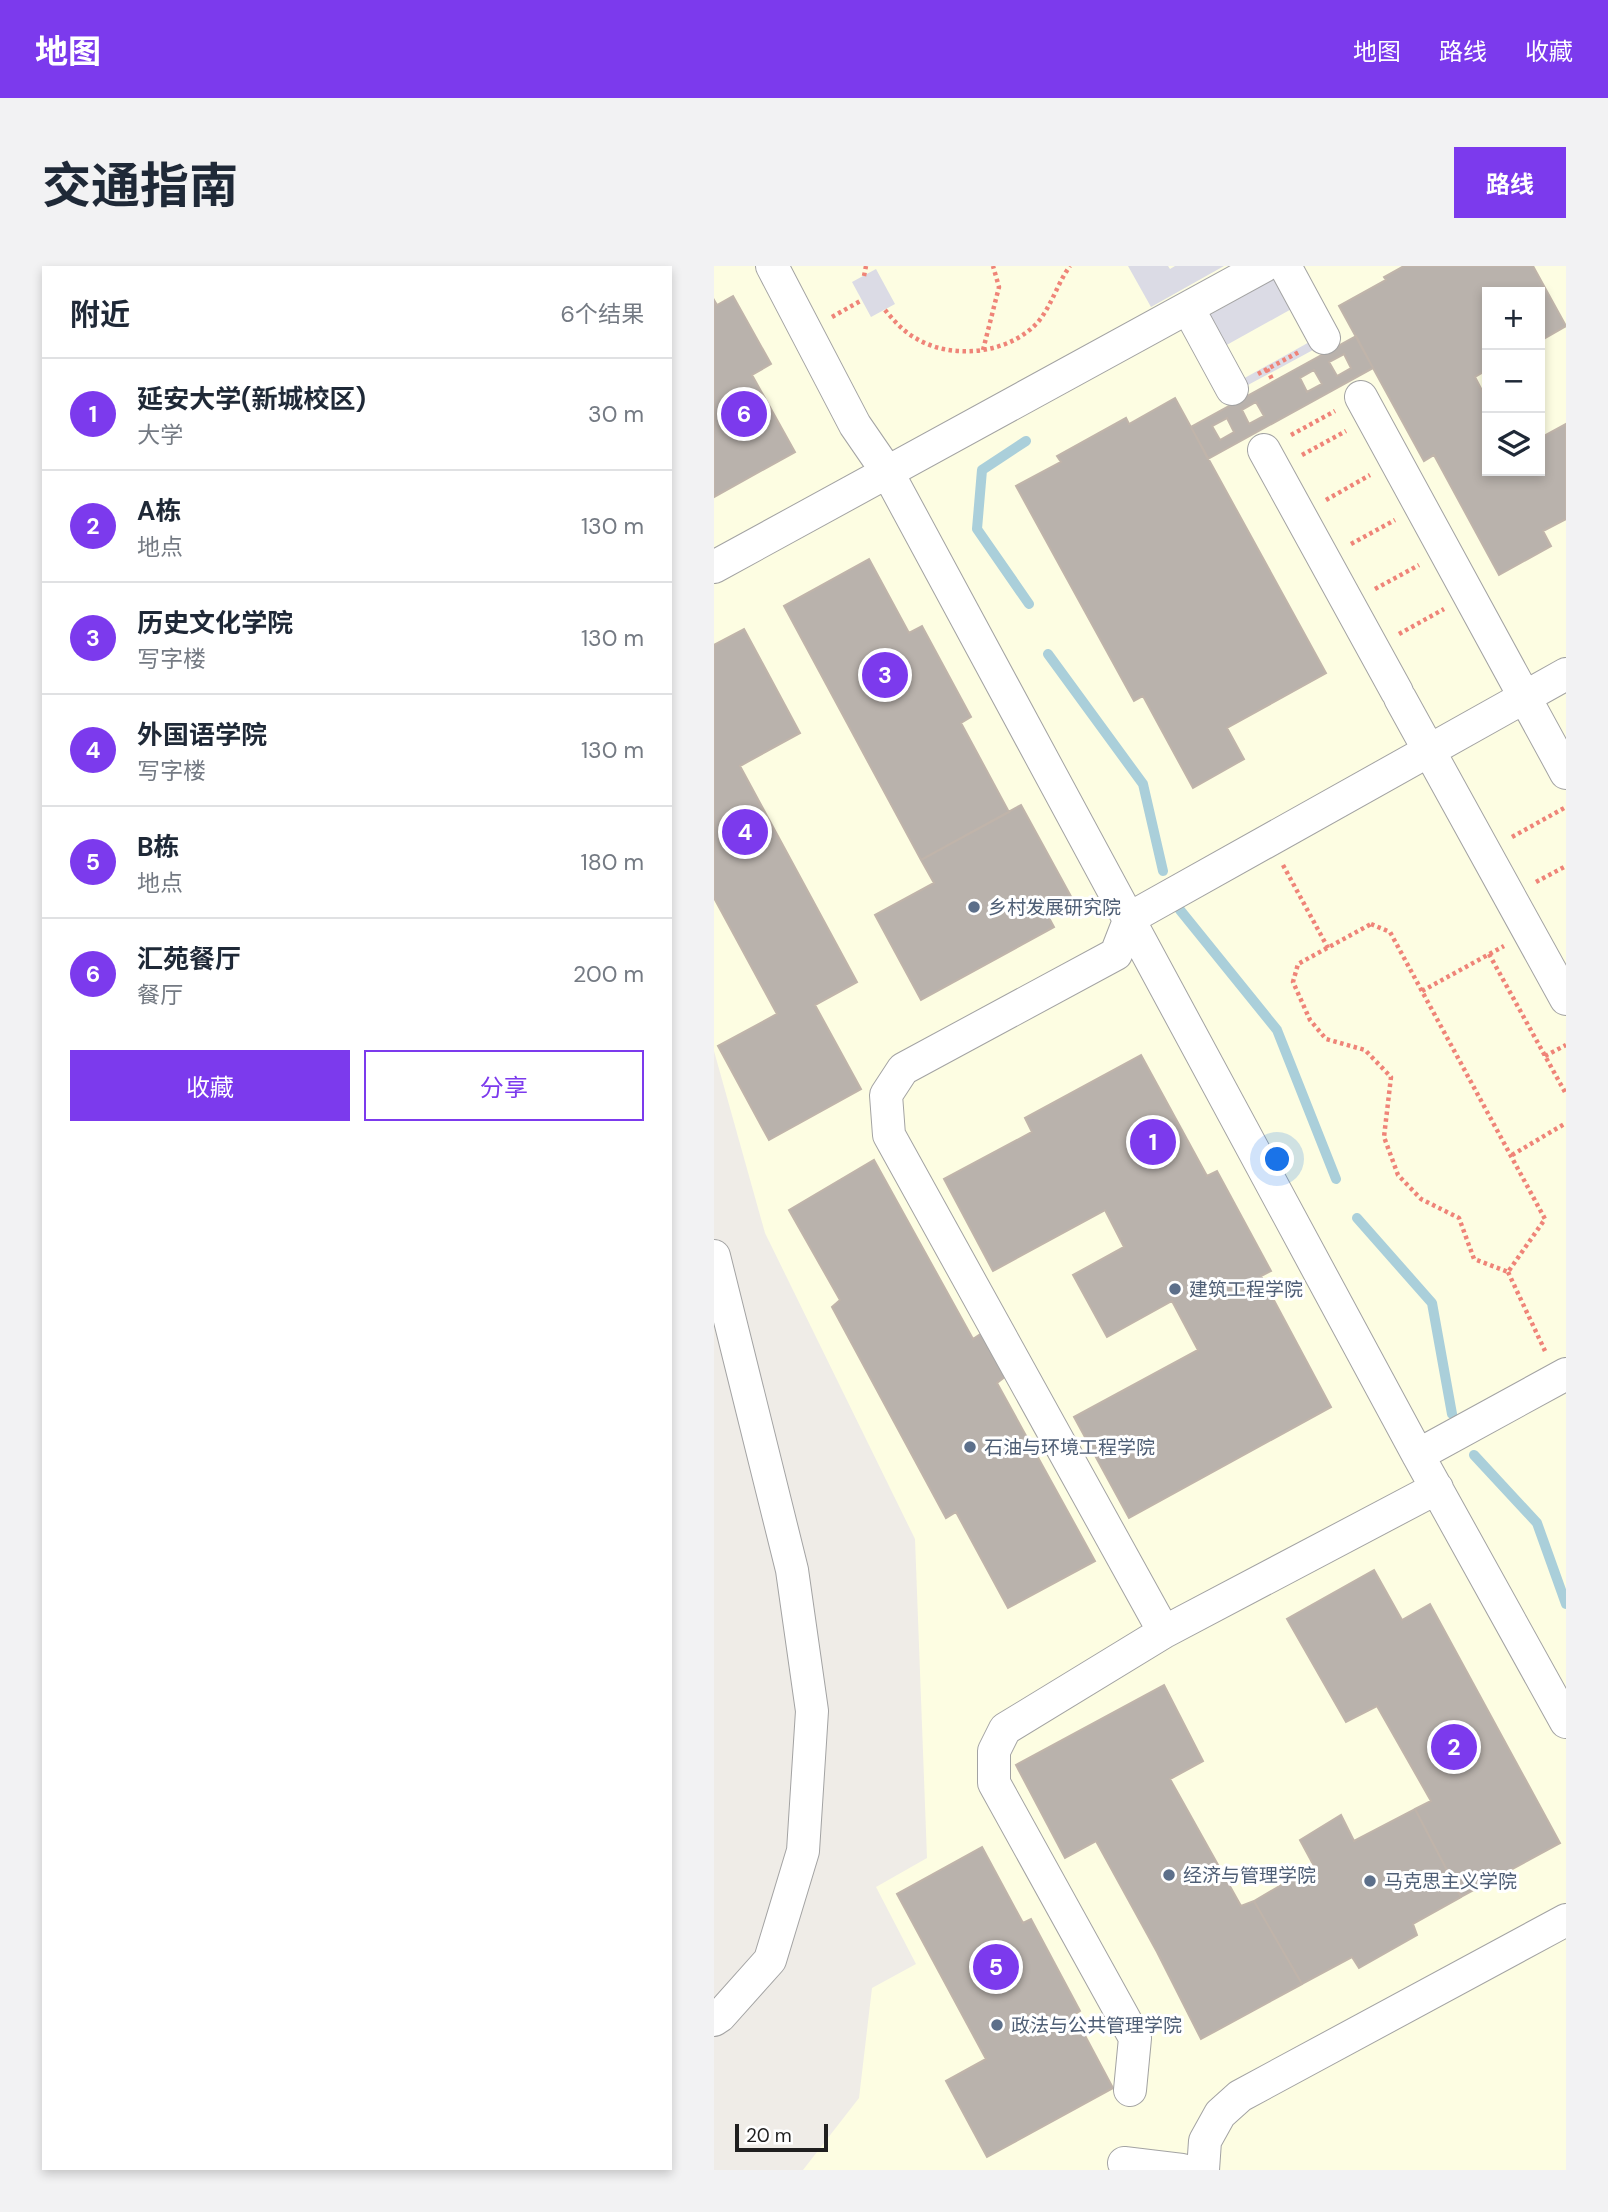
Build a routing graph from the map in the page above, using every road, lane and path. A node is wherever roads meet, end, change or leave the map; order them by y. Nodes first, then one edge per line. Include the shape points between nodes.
1 (772, 266) edge
2 (866, 266) edge
3 (993, 266) edge
4 (1070, 266) edge
5 (1264, 266) edge
6 (1285, 266) edge
7 (863, 276) dead end
8 (862, 300) dead end
9 (1188, 308) junction
10 (885, 310) dead end
11 (830, 318) dead end
12 (1324, 338) joint
13 (982, 350) junction
14 (1267, 369) junction
15 (1273, 382) dead end
16 (1232, 388) joint
17 (1366, 407) junction
18 (1270, 460) junction
19 (1396, 461) junction
20 (888, 473) junction
21 (1420, 506) junction
22 (1300, 514) junction
23 (1444, 551) junction
24 (1324, 559) junction
25 (714, 567) edge
26 (1469, 595) junction
27 (1349, 604) junction
28 (1373, 648) junction
29 (1566, 674) edge
30 (1525, 697) junction
31 (1429, 750) junction
32 (1566, 773) edge
33 (1566, 807) edge
34 (1269, 840) junction
35 (1485, 852) junction
36 (1130, 918) junction
37 (1534, 941) junction
38 (1328, 948) junction
39 (1489, 954) junction
40 (1422, 991) junction
41 (1566, 999) edge
42 (1566, 1045) edge
43 (1545, 1056) junction
44 (1566, 1094) edge
45 (1566, 1123) edge
46 (1512, 1155) junction
47 (714, 1256) edge
48 (1508, 1272) junction
49 (1562, 1376) edge
50 (1418, 1455) junction
51 (1437, 1488) junction
52 (1164, 1632) junction
53 (1566, 1722) edge
54 (1566, 1920) edge
55 (714, 2020) edge
56 (1130, 2090) dead end
57 (1124, 2163) dead end
58 (1182, 2170) edge
59 (1203, 2170) edge

1 - 20 street via 855,425
2 - 7 path
3 - 13 path via 999,287
4 - 13 path via 1035,325 1009,343
5 - 9 street
6 - 12 street
8 - 11 path
9 - 16 street
9 - 20 street
10 - 13 path via 916,339 936,348
12 - 14 path
14 - 15 path
14 - 16 path
17 - 18 path
17 - 18 path
17 - 19 street
18 - 22 street
19 - 21 street
19 - 22 path
20 - 25 street
20 - 36 street
21 - 23 street
21 - 24 path
22 - 24 street
23 - 26 street
23 - 27 path
24 - 27 street
26 - 28 path
26 - 30 street
27 - 28 street
28 - 31 street
29 - 30 street
30 - 31 street
30 - 32 street
31 - 34 street
31 - 35 street
33 - 35 path
34 - 36 street
34 - 38 path
35 - 37 street
36 - 50 street
36 - 52 street via 1116,954 903,1069 886,1095 889,1135
37 - 39 path via 1514,940
37 - 41 street
38 - 40 path via 1371,924 1390,932
38 - 48 path via 1298,964 1293,982 1310,1020 1326,1039 1365,1050 1391,1077 1384,1137 1398,1175 1421,1199 1459,1218 1474,1259
39 - 40 path
39 - 43 path
40 - 46 path
42 - 43 path
43 - 44 path
45 - 46 path
46 - 48 path via 1545,1219
47 - 55 street via 792,1570 812,1711 803,1851 770,1960
48 - 49 path
49 - 50 street
50 - 51 street
51 - 52 street
51 - 53 street
52 - 56 street via 1005,1729 993,1751 994,1783 1135,2038
54 - 59 street via 1240,2096 1220,2114 1205,2141
57 - 58 street

